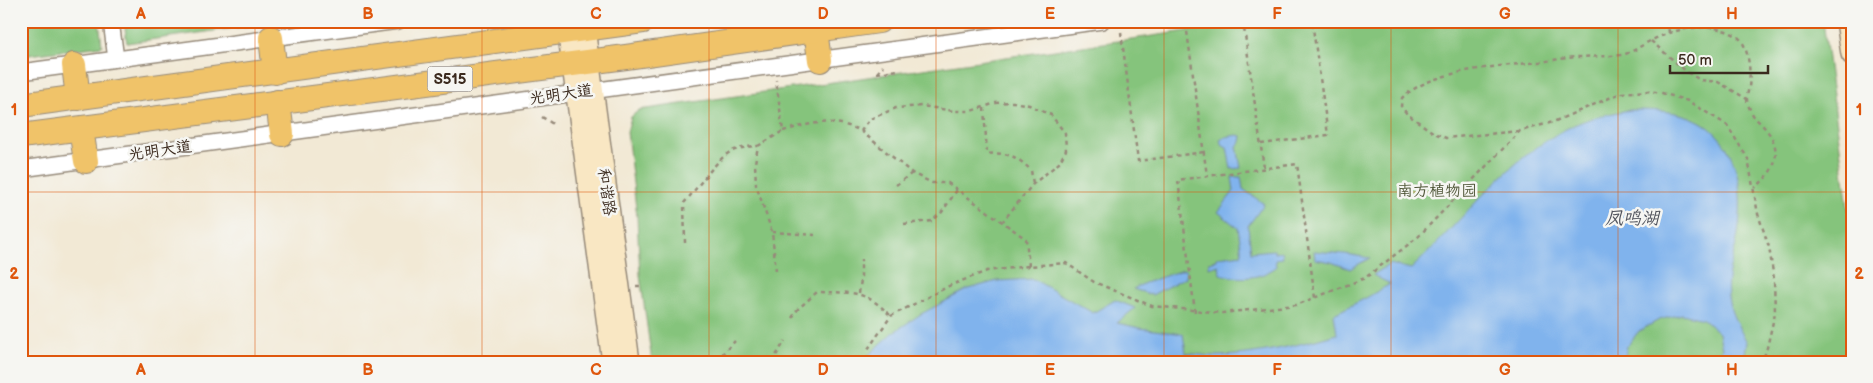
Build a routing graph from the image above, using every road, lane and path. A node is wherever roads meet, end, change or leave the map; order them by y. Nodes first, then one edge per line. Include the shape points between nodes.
1 (111, 21) edge
2 (398, 21) edge
3 (642, 21) edge
4 (879, 21) edge
5 (1102, 21) edge
6 (1244, 21) edge
7 (1312, 21) edge
8 (1668, 21) edge
9 (1847, 21) edge
10 (1186, 24) dead end
11 (326, 26) edge
12 (575, 26) edge
13 (816, 30) junction
14 (1121, 32) dead end
15 (1669, 34) junction
16 (271, 38) junction
17 (1651, 40) junction
18 (1852, 54) edge
19 (116, 59) junction
20 (820, 60) junction
21 (580, 62) junction
22 (74, 64) junction
23 (882, 66) dead end
24 (899, 70) dead end
25 (21, 72) edge
26 (275, 72) junction
27 (776, 80) dead end
28 (584, 92) junction
29 (78, 98) junction
30 (1746, 99) junction
31 (278, 102) junction
32 (21, 106) edge
33 (984, 108) junction
34 (542, 116) dead end
35 (553, 124) dead end
36 (82, 129) junction
37 (861, 131) junction
38 (1520, 131) junction
39 (783, 132) junction
40 (282, 134) junction
41 (21, 136) edge
42 (1261, 144) junction
43 (758, 146) junction
44 (1204, 152) junction
45 (86, 161) junction
46 (1264, 168) junction
47 (21, 169) edge
48 (912, 173) junction
49 (1207, 176) junction
50 (1033, 184) junction
51 (896, 186) dead end
52 (1755, 188) junction
53 (957, 190) junction
54 (1003, 221) junction
55 (904, 224) dead end
56 (772, 232) junction
57 (815, 235) dead end
58 (685, 243) dead end
59 (861, 259) dead end
60 (1029, 266) junction
61 (776, 270) dead end
62 (636, 286) dead end
63 (641, 286) dead end
64 (859, 294) junction
65 (1315, 298) junction
66 (1195, 312) junction
67 (891, 316) junction
68 (792, 318) dead end
69 (735, 341) dead end
70 (785, 341) dead end
71 (868, 349) dead end
72 (613, 362) edge
73 (629, 362) edge
74 (718, 362) edge
75 (772, 362) edge
76 (1761, 362) edge

1 - 19 street
2 - 11 street
3 - 12 main road, S515
4 - 13 main road, 光明大道 / S515
5 - 20 street, 光明大道 / S515
6 - 42 path
7 - 42 path via 1328,135
8 - 15 path
9 - 18 main road
10 - 44 path
11 - 16 street
12 - 21 main road, 和谐路
12 - 26 main road, S515
13 - 20 main road
13 - 21 main road, 光明大道 / S515
14 - 44 path via 1138,161
15 - 17 path
15 - 30 path via 1696,27 1712,27 1737,36 1746,47 1749,86
16 - 19 street
16 - 26 main road
17 - 30 path via 1687,72 1700,80 1718,82
17 - 38 path via 1623,55 1481,68 1412,88 1402,98 1401,106 1406,114 1446,138
19 - 22 street
20 - 28 street, 光明大道 / S515
21 - 28 main road, 和谐路
21 - 31 main road, 光明大道 / S515
22 - 25 street
22 - 29 main road
23 - 24 path via 877,72
26 - 29 main road, S515
27 - 39 path
28 - 40 street, 光明大道 / S515
28 - 72 main road, 和谐路
28 - 73 main road, 和谐路
29 - 32 main road, S515
30 - 52 path via 1753,116 1772,136 1777,149 1773,165
31 - 36 main road, 光明大道 / S515
31 - 40 main road
33 - 37 path via 971,111 922,106 896,108 870,119
33 - 50 path via 987,154 1001,152 1018,158 1031,170
33 - 50 path via 996,103 1029,105 1051,115 1065,133 1066,150 1059,163
34 - 35 path
36 - 41 main road, 光明大道 / S515
36 - 45 main road
37 - 39 path via 833,122 815,122
37 - 48 path
38 - 52 path via 1553,122 1621,93 1662,93 1688,101 1727,125 1748,159
38 - 65 path via 1418,237 1365,278
39 - 43 path
40 - 45 street, 光明大道 / S515
42 - 46 path
43 - 56 path via 756,185
43 - 58 path via 730,152 713,167 684,203
44 - 49 path
45 - 47 street, 光明大道 / S515
46 - 49 path
46 - 65 path via 1297,164
48 - 51 path
48 - 53 path via 932,183 948,183
49 - 66 path via 1178,180
50 - 54 path
52 - 76 path via 1774,279 1775,313
53 - 54 path
53 - 55 path via 932,221
54 - 60 path via 1026,239
56 - 57 path
56 - 61 path
59 - 64 path
60 - 66 path via 1066,263 1094,282 1152,306
60 - 67 path via 987,271 951,285
62 - 63 path
64 - 67 path via 878,303
64 - 68 path via 817,292
65 - 66 path via 1296,305 1222,314
67 - 71 path
69 - 74 path
70 - 75 path

